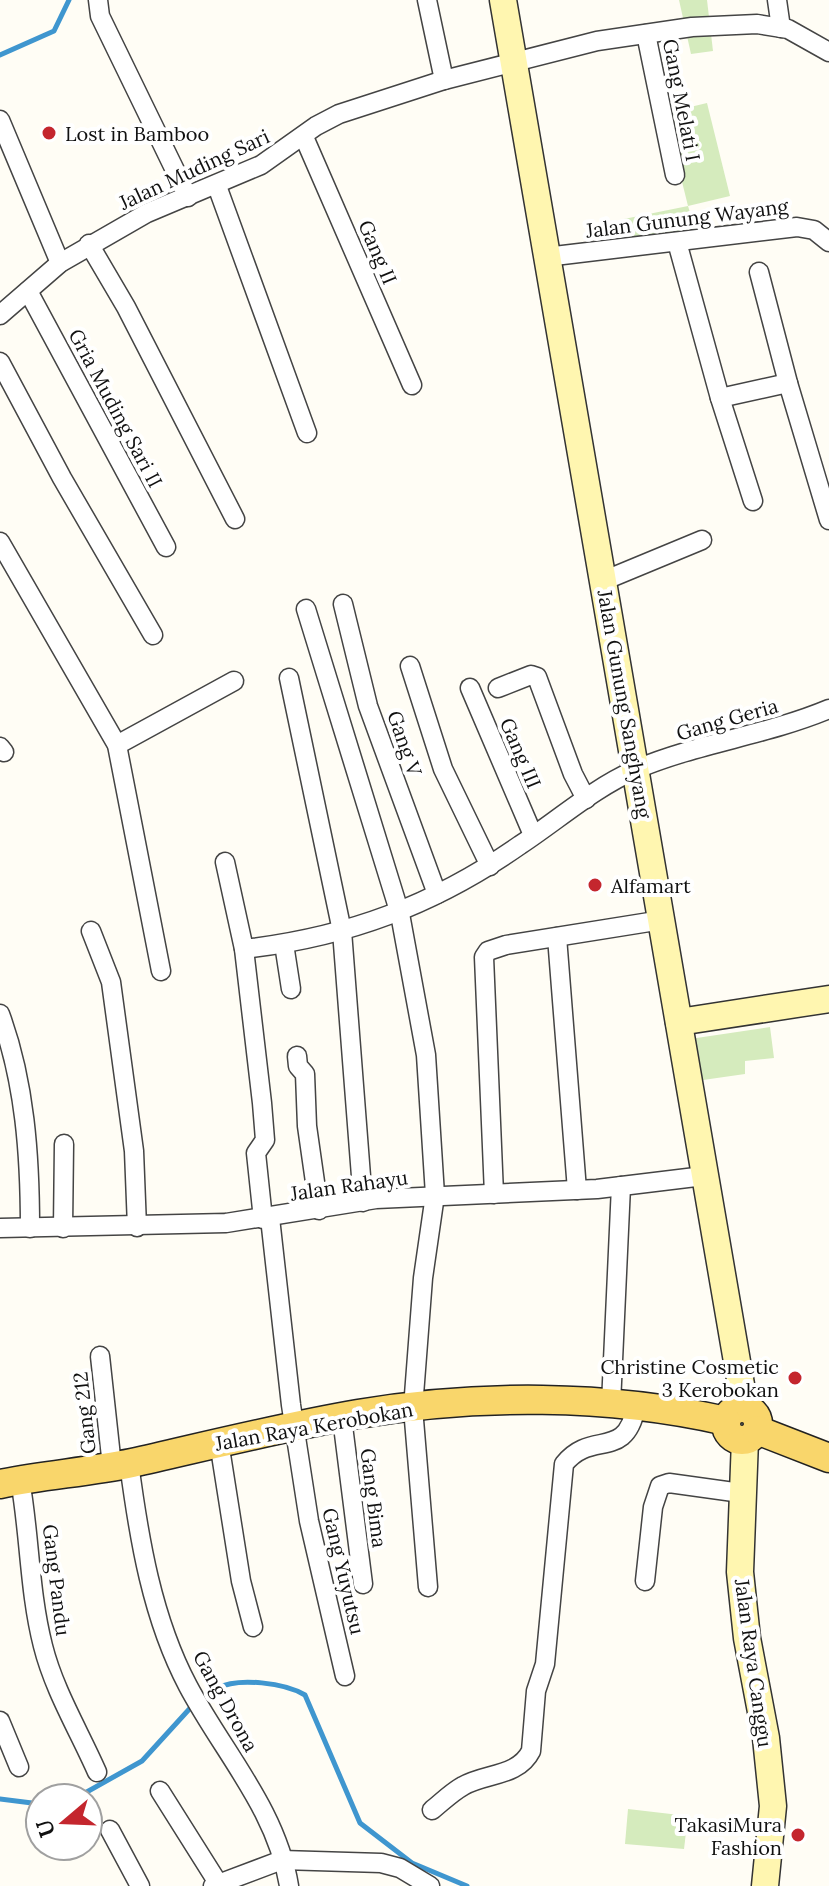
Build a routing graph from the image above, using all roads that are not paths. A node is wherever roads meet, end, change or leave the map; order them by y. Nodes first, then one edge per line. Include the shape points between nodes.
1 (98, 0) edge
2 (427, 0) edge
3 (503, 0) edge
4 (777, 0) edge
5 (781, 28) junction
6 (646, 34) junction
7 (829, 52) edge
8 (513, 62) junction
9 (444, 80) junction
10 (0, 120) edge
11 (304, 137) junction
12 (675, 175) dead end
13 (217, 186) junction
14 (188, 197) junction
15 (677, 242) junction
16 (829, 242) edge
17 (89, 244) junction
18 (546, 257) junction
19 (60, 263) junction
20 (759, 272) dead end
21 (28, 291) junction
22 (2, 308) edge
23 (0, 362) edge
24 (788, 383) junction
25 (412, 385) dead end
26 (720, 398) junction
27 (307, 433) dead end
28 (753, 501) dead end
29 (235, 519) dead end
30 (829, 520) edge
31 (702, 540) dead end
32 (0, 542) edge
33 (166, 547) dead end
34 (603, 581) junction
35 (343, 604) dead end
36 (306, 609) dead end
37 (153, 635) dead end
38 (410, 666) dead end
39 (289, 678) dead end
40 (234, 681) dead end
41 (470, 688) dead end
42 (498, 688) dead end
43 (829, 709) edge
44 (117, 745) junction
45 (636, 769) junction
46 (586, 799) junction
47 (533, 835) junction
48 (225, 862) dead end
49 (490, 866) junction
50 (437, 894) junction
51 (400, 914) junction
52 (662, 920) junction
53 (91, 931) dead end
54 (342, 931) junction
55 (557, 937) junction
56 (284, 944) junction
57 (244, 949) junction
58 (161, 971) dead end
59 (291, 989) dead end
60 (829, 999) edge
61 (0, 1014) edge
62 (679, 1022) junction
63 (297, 1056) dead end
64 (64, 1144) dead end
65 (704, 1176) junction
66 (621, 1186) junction
67 (577, 1190) junction
68 (494, 1194) junction
69 (435, 1195) junction
70 (363, 1202) junction
71 (319, 1210) junction
72 (267, 1219) junction
73 (137, 1227) junction
74 (0, 1228) edge
75 (30, 1228) junction
76 (63, 1228) junction
77 (100, 1356) dead end
78 (624, 1405) junction
79 (413, 1408) junction
80 (342, 1418) junction
81 (743, 1425) junction
82 (295, 1427) junction
83 (219, 1442) junction
84 (829, 1458) edge
85 (120, 1464) junction
86 (10, 1482) edge
87 (741, 1493) junction
88 (645, 1581) dead end
89 (363, 1584) dead end
90 (428, 1587) dead end
91 (253, 1627) dead end
92 (345, 1676) dead end
93 (0, 1721) edge
94 (19, 1767) dead end
95 (97, 1772) dead end
96 (160, 1791) dead end
97 (432, 1810) dead end
98 (110, 1830) dead end
99 (282, 1860) junction
100 (221, 1884) edge
101 (140, 1886) edge
102 (289, 1886) edge
103 (430, 1886) edge
104 (765, 1886) edge

1 - 14 street via 106,30
2 - 9 street
3 - 8 main road, Jalan Gunung Sanghyang
4 - 5 street
5 - 6 street, Jalan Muding Sari via 757,24
5 - 7 street
6 - 8 street, Jalan Muding Sari
6 - 12 street, Gang Melati I
8 - 9 street, Jalan Muding Sari
8 - 18 main road, Jalan Gunung Sanghyang
9 - 11 street, Jalan Muding Sari via 339,114
10 - 19 street
11 - 13 street, Jalan Muding Sari
11 - 25 street, Gang II
13 - 14 street, Jalan Muding Sari
13 - 27 street
14 - 17 street, Jalan Muding Sari
15 - 16 street, Jalan Gunung Wayang via 797,227 814,230
15 - 18 street, Jalan Gunung Wayang
15 - 26 street
17 - 19 street, Jalan Muding Sari
17 - 29 street
18 - 34 main road, Jalan Gunung Sanghyang
19 - 21 street, Jalan Muding Sari
20 - 24 street
21 - 22 street, Jalan Muding Sari
21 - 33 street, Gria Muding Sari II
23 - 37 street
24 - 26 street
24 - 30 street
26 - 28 street
31 - 34 street
32 - 44 street
34 - 45 main road, Jalan Gunung Sanghyang
35 - 50 street, Gang V via 368,706
36 - 51 street
38 - 49 street via 443,769
39 - 54 street
40 - 44 street
41 - 47 street, Gang III
42 - 46 street via 537,677
43 - 45 street, Gang Geria
44 - 58 street
45 - 46 street, Gang Geria
45 - 52 main road, Jalan Gunung Sanghyang
46 - 47 street, Gang Geria
47 - 49 street, Gang Geria
48 - 57 street, Gang Yuyutsu
49 - 50 street, Gang Geria
50 - 51 street, Gang Geria
51 - 54 street, Gang Geria
51 - 69 street via 426,1055
52 - 55 street
52 - 62 main road, Jalan Gunung Sanghyang
53 - 73 street via 111,982 134,1151
54 - 56 street, Gang Geria
54 - 70 street
55 - 67 street
55 - 68 street via 506,945 484,957
56 - 57 street, Gang Geria
56 - 59 street
57 - 72 street, Gang Yuyutsu via 265,1132 256,1153
60 - 62 main road
61 - 75 street via 27,1132
62 - 65 main road, Jalan Gunung Sanghyang
63 - 71 street via 305,1074
64 - 76 street
65 - 66 street, Jalan Rahayu
65 - 81 main road, Jalan Gunung Sanghyang
66 - 67 street, Jalan Rahayu
66 - 78 street
67 - 68 street, Jalan Rahayu
68 - 69 street, Jalan Rahayu
69 - 70 street, Jalan Rahayu
69 - 79 street
70 - 71 street, Jalan Rahayu
71 - 72 street, Jalan Rahayu
72 - 73 street, Jalan Rahayu
72 - 82 street, Gang Yuyutsu
73 - 76 street, Jalan Rahayu
74 - 75 street, Jalan Rahayu
75 - 76 street, Jalan Rahayu
77 - 85 street, Gang 212
78 - 79 main road, Jalan Raya Kerobokan via 562,1400
78 - 81 main road, Jalan Raya Kerobokan
78 - 97 street via 629,1433 573,1452 564,1464 527,1759 510,1771 462,1786
79 - 80 main road, Jalan Raya Kerobokan
79 - 90 street
80 - 82 main road, Jalan Raya Kerobokan
80 - 89 street, Gang Bima
81 - 84 main road, Jalan Raya Kerobokan
81 - 87 main road, Jalan Raya Canggu
82 - 83 main road, Jalan Raya Kerobokan
82 - 92 street, Gang Yuyutsu via 315,1561
83 - 85 main road, Jalan Raya Kerobokan
83 - 91 street
85 - 86 main road, Jalan Raya Kerobokan
85 - 99 street, Gang Drona via 173,1652 188,1686 254,1791
86 - 95 street, Gang Pandu via 29,1527 43,1647
87 - 88 street via 660,1486
87 - 104 main road, Jalan Raya Canggu via 740,1572 773,1806
93 - 94 street
96 - 100 street
98 - 101 street
99 - 100 street
99 - 102 street, Gang Drona
99 - 103 street via 381,1863

